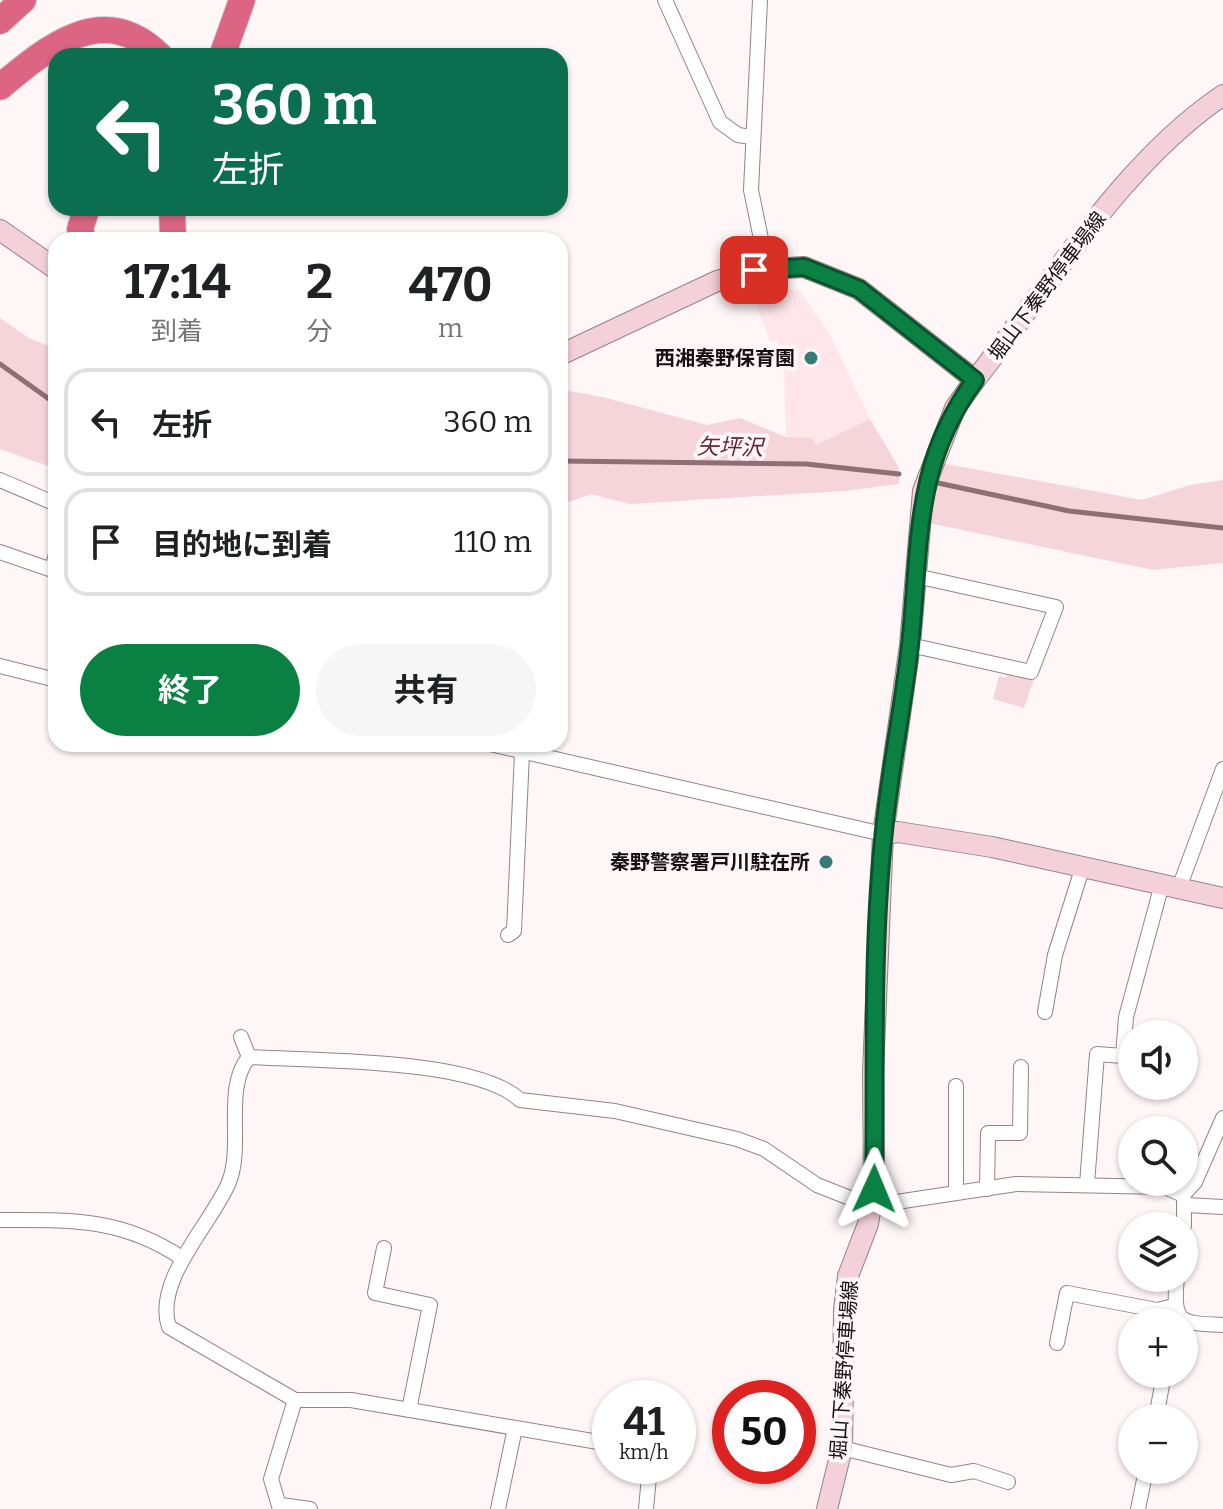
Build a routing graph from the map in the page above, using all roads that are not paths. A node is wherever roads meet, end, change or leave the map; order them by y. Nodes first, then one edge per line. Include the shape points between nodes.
1 (23, 0) edge
2 (242, 0) edge
3 (665, 0) edge
4 (760, 0) edge
5 (0, 21) edge
6 (50, 48) edge
7 (151, 48) edge
8 (225, 48) edge
9 (48, 49) edge
10 (0, 87) edge
11 (1223, 95) edge
12 (752, 137) junction
13 (0, 230) edge
14 (48, 263) edge
15 (767, 268) junction
16 (568, 351) edge
17 (975, 380) junction
18 (0, 480) edge
19 (48, 501) edge
20 (0, 552) edge
21 (48, 569) edge
22 (916, 576) junction
23 (910, 645) junction
24 (0, 666) edge
25 (48, 678) edge
26 (518, 752) edge
27 (522, 753) junction
28 (1223, 769) edge
29 (883, 834) junction
30 (1083, 866) junction
31 (1171, 886) junction
32 (1223, 898) edge
33 (508, 935) dead end
34 (1045, 1012) dead end
35 (241, 1037) dead end
36 (249, 1057) junction
37 (1021, 1067) dead end
38 (956, 1086) dead end
39 (1223, 1118) edge
40 (1087, 1184) junction
41 (987, 1189) junction
42 (956, 1192) junction
43 (1184, 1200) junction
44 (870, 1206) junction
45 (1223, 1207) edge
46 (1184, 1212) edge
47 (0, 1220) edge
48 (384, 1248) dead end
49 (182, 1258) junction
50 (1146, 1308) edge
51 (1198, 1324) edge
52 (1223, 1325) edge
53 (1057, 1343) dead end
54 (295, 1400) junction
55 (409, 1410) junction
56 (515, 1428) junction
57 (592, 1441) edge
58 (842, 1448) junction
59 (1008, 1482) dead end
60 (648, 1484) edge
61 (1143, 1484) edge
62 (280, 1507) edge
63 (310, 1509) edge
64 (498, 1509) edge
65 (646, 1509) edge
66 (827, 1509) edge
67 (1138, 1509) edge

1 - 5 highway
2 - 8 highway
3 - 12 street via 720,122 738,135
4 - 12 street
6 - 7 highway via 93,24 115,24
9 - 10 highway
11 - 17 main road, 堀山下秦野停車場線 via 1167,138 1126,183
12 - 15 street via 751,190
13 - 14 main road
15 - 16 main road via 717,281
15 - 17 main road via 804,267 859,289
17 - 22 main road, 堀山下秦野停車場線 via 955,408 923,491
18 - 19 street
20 - 21 street
22 - 23 main road, 堀山下秦野停車場線
22 - 23 street via 1056,607 1031,672
23 - 29 main road, 堀山下秦野停車場線
24 - 25 street
26 - 27 street
27 - 29 street
27 - 33 street via 514,931
28 - 31 street
29 - 30 main road via 976,844
29 - 44 main road, 堀山下秦野停車場線
30 - 31 main road
30 - 34 street via 1055,955
31 - 32 main road
31 - 40 street via 1126,1017 1123,1056 1097,1054
35 - 36 street
36 - 44 street via 438,1069 510,1091 520,1100 615,1111 737,1139 764,1149 817,1185
36 - 49 street via 238,1085 237,1158 228,1186
37 - 41 street via 1020,1133 988,1133
38 - 42 street
39 - 43 street
40 - 41 street
40 - 43 street via 1165,1187
41 - 42 street
42 - 44 street
43 - 45 street
43 - 46 street
44 - 58 main road, 堀山下秦野停車場線 via 848,1276 844,1310
47 - 49 street via 89,1220
48 - 55 street via 375,1293 430,1305
49 - 54 street via 165,1315 169,1327
50 - 53 street via 1067,1293
51 - 52 street
54 - 55 street via 351,1400
54 - 62 street via 271,1479
55 - 56 street
56 - 57 street
56 - 64 street
58 - 59 street via 951,1475 974,1471
58 - 66 main road, 堀山下秦野停車場線
60 - 65 street
61 - 67 street
62 - 63 street

